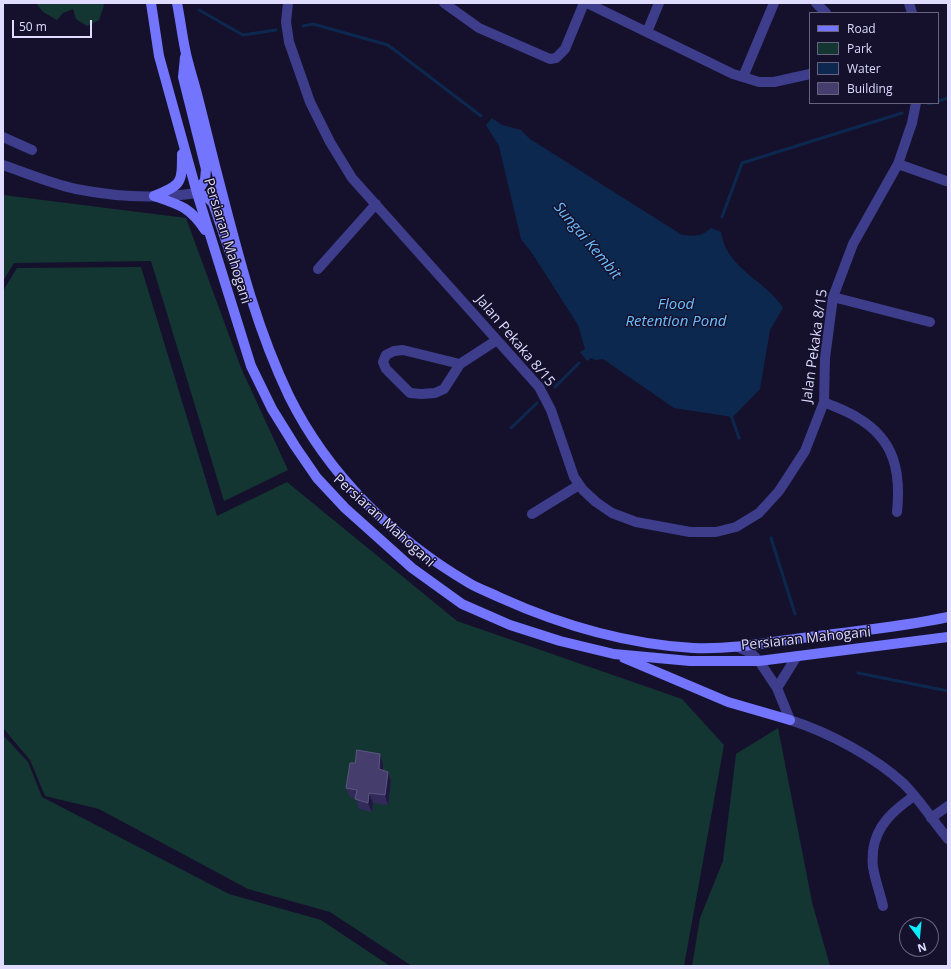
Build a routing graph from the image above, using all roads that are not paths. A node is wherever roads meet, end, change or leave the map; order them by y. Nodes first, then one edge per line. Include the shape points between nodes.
1 (151, 3) edge
2 (177, 3) edge
3 (288, 3) edge
4 (444, 3) edge
5 (586, 3) edge
6 (659, 3) edge
7 (774, 3) edge
8 (816, 3) edge
9 (825, 12) edge
10 (647, 32) junction
11 (185, 51) junction
12 (809, 74) edge
13 (743, 77) junction
14 (916, 104) edge
15 (3, 137) edge
16 (182, 139) junction
17 (32, 150) dead end
18 (898, 164) junction
19 (3, 165) edge
20 (946, 181) dead end
21 (197, 193) junction
22 (154, 196) junction
23 (376, 204) junction
24 (212, 242) junction
25 (318, 269) dead end
26 (244, 277) junction
27 (833, 297) junction
28 (930, 322) dead end
29 (497, 340) junction
30 (460, 364) junction
31 (824, 402) junction
32 (579, 485) junction
33 (897, 512) dead end
34 (532, 514) dead end
35 (948, 617) edge
36 (948, 636) edge
37 (738, 647) junction
38 (614, 654) junction
39 (797, 656) junction
40 (759, 660) junction
41 (777, 688) junction
42 (790, 720) junction
43 (914, 796) junction
44 (948, 806) edge
45 (931, 818) junction
46 (948, 839) edge
47 (883, 906) dead end

1 - 16 main road, Persiaran Mahogani via 159,56
2 - 11 main road, Persiaran Mahogani
3 - 23 street, Jalan Pekaka 8/15 via 286,22 289,42 310,102 352,178
4 - 5 street via 479,28 550,59 556,58 565,50
5 - 10 street
6 - 10 street
7 - 13 street
8 - 9 street
10 - 13 street
11 - 21 main road via 183,77 206,169 205,180
11 - 26 main road, Persiaran Mahogani
12 - 13 street via 774,82 759,82
14 - 18 street, Jalan Pekaka 8/15
15 - 17 street
16 - 21 main road, Persiaran Mahogani
16 - 22 main road via 181,178 171,190
18 - 20 street
18 - 27 street, Jalan Pekaka 8/15 via 853,244
19 - 22 street via 74,189 115,195
21 - 22 street
21 - 24 main road, Persiaran Mahogani
21 - 26 main road via 205,195 213,203 232,258
22 - 24 main road via 174,203 193,214
23 - 25 street
23 - 29 street, Jalan Pekaka 8/15
24 - 38 main road, Persiaran Mahogani via 251,366 269,402 317,478 345,508 412,568 462,604 510,625
26 - 37 main road, Persiaran Mahogani via 273,360 291,399 313,436 358,495 390,526 427,555 471,584 568,624 645,643 695,648
27 - 28 street
27 - 31 street, Jalan Pekaka 8/15 via 825,358
29 - 30 street
29 - 32 street, Jalan Pekaka 8/15 via 539,387 551,410
30 - 30 street via 403,350 386,354 383,362 386,369 410,393 422,394 444,389
31 - 32 street, Jalan Pekaka 8/15 via 805,451 779,491 759,513 736,527 716,532 690,532 636,522 612,513
31 - 33 street via 858,418 877,432 888,448 896,465 899,491
32 - 34 street
35 - 37 main road, Persiaran Mahogani
36 - 39 main road, Persiaran Mahogani
37 - 40 street via 752,653
38 - 40 main road, Persiaran Mahogani via 690,661
38 - 42 main road via 728,702
39 - 40 main road, Persiaran Mahogani
39 - 41 street
40 - 41 street
41 - 42 street
42 - 43 street via 858,750 904,784
43 - 45 street
43 - 47 street via 895,809 878,832 872,865
44 - 45 street
45 - 46 street

